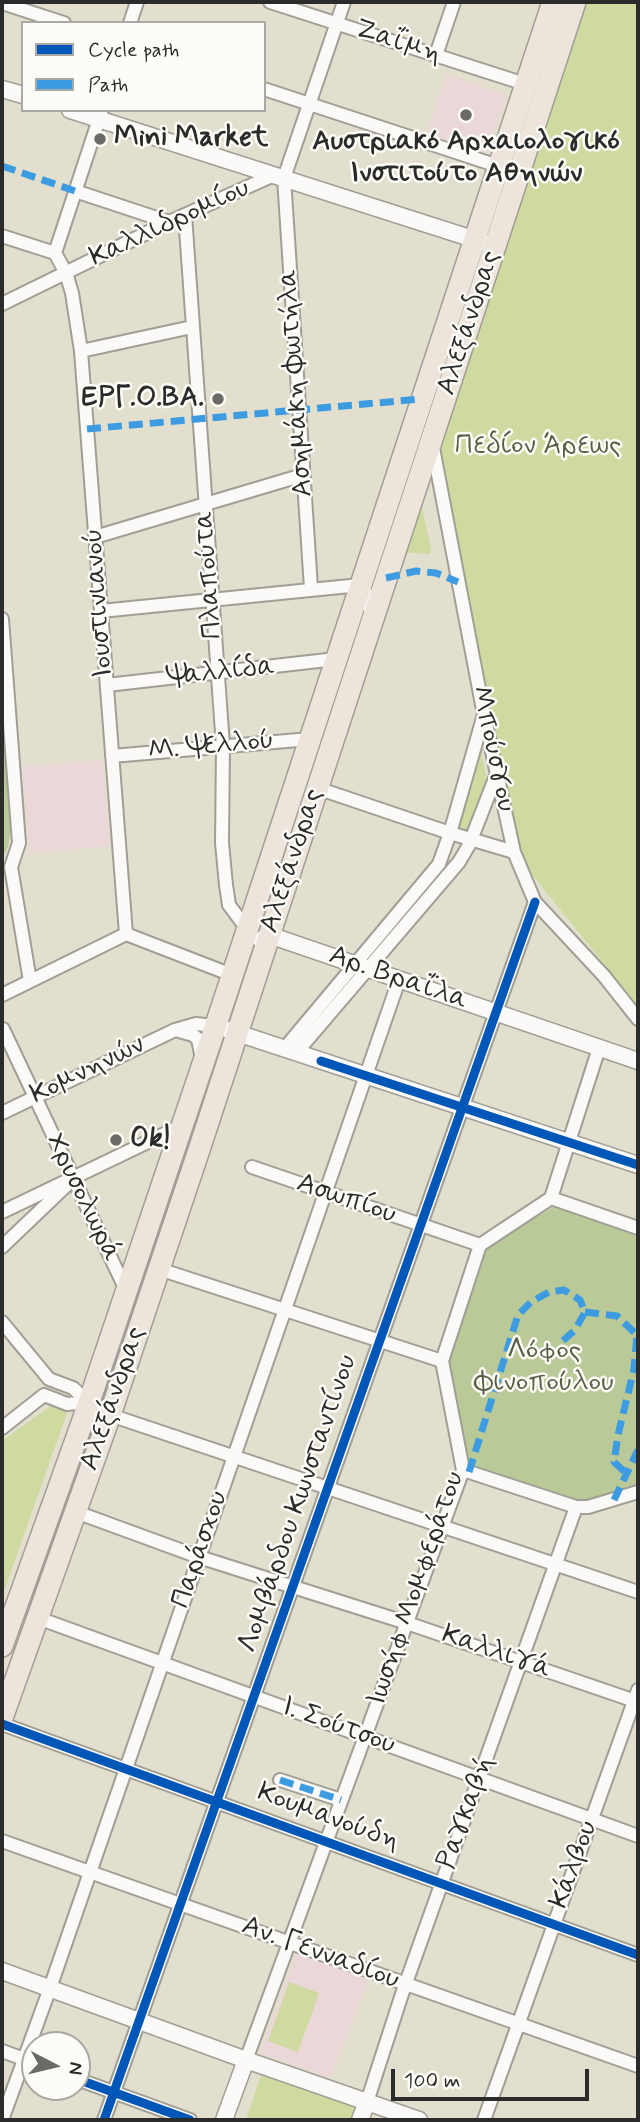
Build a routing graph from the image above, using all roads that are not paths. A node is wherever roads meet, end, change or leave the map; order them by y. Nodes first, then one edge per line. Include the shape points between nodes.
1 (137, 2) edge
2 (270, 2) edge
3 (344, 2) edge
4 (454, 2) edge
5 (553, 2) edge
6 (575, 2) edge
7 (2, 3) edge
8 (58, 21) edge
9 (131, 21) edge
10 (336, 23) junction
11 (436, 55) junction
12 (525, 84) junction
13 (2, 89) edge
14 (266, 90) edge
15 (21, 94) edge
16 (309, 104) junction
17 (82, 112) edge
18 (100, 115) edge
19 (498, 166) junction
20 (279, 177) junction
21 (75, 191) junction
22 (185, 215) junction
23 (169, 222) junction
24 (2, 236) edge
25 (474, 239) junction
26 (495, 246) junction
27 (55, 253) junction
28 (66, 273) junction
29 (2, 304) edge
30 (192, 327) junction
31 (81, 351) junction
32 (432, 440) junction
33 (303, 475) junction
34 (205, 504) junction
35 (95, 537) junction
36 (360, 585) junction
37 (311, 588) junction
38 (212, 598) junction
39 (101, 611) junction
40 (2, 619) edge
41 (367, 637) junction
42 (336, 659) junction
43 (218, 673) junction
44 (107, 685) junction
45 (484, 715) junction
46 (310, 739) junction
47 (223, 746) junction
48 (112, 756) junction
49 (496, 776) junction
50 (317, 788) junction
51 (450, 834) junction
52 (471, 839) junction
53 (514, 852) junction
54 (6, 869) edge
55 (535, 902) junction
56 (247, 929) junction
57 (126, 934) junction
58 (269, 935) junction
59 (239, 953) junction
60 (362, 967) junction
61 (232, 975) junction
62 (399, 980) junction
63 (30, 982) junction
64 (2, 995) edge
65 (496, 1013) junction
66 (638, 1019) edge
67 (215, 1026) junction
68 (3, 1029) edge
69 (175, 1030) junction
70 (237, 1033) junction
71 (599, 1048) junction
72 (290, 1051) junction
73 (638, 1061) edge
74 (203, 1063) junction
75 (366, 1076) junction
76 (34, 1097) junction
77 (463, 1108) junction
78 (2, 1113) edge
79 (181, 1126) junction
80 (569, 1143) junction
81 (638, 1165) edge
82 (252, 1167) dead end
83 (73, 1179) junction
84 (325, 1193) junction
85 (551, 1198) junction
86 (2, 1212) edge
87 (421, 1226) junction
88 (638, 1228) edge
89 (480, 1245) junction
90 (2, 1247) edge
91 (159, 1269) junction
92 (126, 1290) junction
93 (285, 1310) junction
94 (2, 1322) edge
95 (381, 1340) junction
96 (442, 1362) junction
97 (49, 1379) junction
98 (44, 1395) junction
99 (88, 1402) junction
100 (110, 1415) junction
101 (2, 1428) edge
102 (234, 1457) junction
103 (463, 1470) junction
104 (328, 1489) junction
105 (638, 1492) edge
106 (576, 1507) junction
107 (76, 1512) junction
108 (442, 1527) junction
109 (199, 1557) junction
110 (556, 1564) junction
111 (294, 1586) junction
112 (638, 1592) edge
113 (38, 1618) junction
114 (407, 1623) junction
115 (2, 1646) edge
116 (521, 1662) junction
117 (162, 1663) junction
118 (255, 1697) junction
119 (637, 1697) edge
120 (2, 1718) edge
121 (2, 1724) edge
122 (365, 1737) junction
123 (126, 1769) junction
124 (479, 1778) junction
125 (280, 1780) dead end
126 (341, 1800) junction
127 (218, 1802) junction
128 (592, 1819) junction
129 (638, 1836) edge
130 (2, 1841) edge
131 (326, 1842) junction
132 (90, 1871) junction
133 (442, 1884) junction
134 (181, 1905) junction
135 (554, 1924) junction
136 (289, 1943) junction
137 (638, 1955) edge
138 (2, 1971) edge
139 (406, 1984) junction
140 (50, 1988) junction
141 (139, 2021) junction
142 (518, 2024) junction
143 (38, 2031) edge
144 (2, 2051) edge
145 (21, 2058) edge
146 (246, 2060) junction
147 (638, 2066) edge
148 (21, 2078) edge
149 (91, 2084) edge
150 (114, 2092) junction
151 (367, 2102) junction
152 (2, 2120) edge
153 (104, 2120) edge
154 (190, 2120) edge
155 (224, 2120) edge
156 (360, 2120) edge
157 (419, 2120) edge
158 (484, 2120) edge

1 - 9 street
2 - 10 street, Ζαΐμη
3 - 10 street
4 - 11 street
5 - 12 main road, Αλεξάνδρας
6 - 26 main road, Αλεξάνδρας
7 - 8 street
10 - 11 street, Ζαΐμη
10 - 16 street
11 - 12 street, Ζαΐμη
12 - 19 main road, Αλεξάνδρας
13 - 15 street
14 - 16 street
16 - 19 street
16 - 20 street
17 - 18 street
18 - 20 street
18 - 21 street
19 - 25 main road, Αλεξάνδρας
20 - 22 street, Καλλιδρομίου
20 - 25 street
20 - 33 street, Ασημάκη Φωτήλα
21 - 23 street
21 - 27 street
22 - 23 street, Καλλιδρομίου
22 - 30 street, Πλαπούτα
23 - 28 street, Καλλιδρομίου
24 - 27 street
25 - 26 street
25 - 36 main road, Αλεξάνδρας
26 - 32 main road, Αλεξάνδρας
27 - 28 street, Καλλιδρομίου
28 - 29 street, Καλλιδρομίου
28 - 31 street, Ιουστινιανού
30 - 31 street
30 - 34 street, Πλαπούτα
31 - 35 street, Ιουστινιανού
32 - 41 main road, Αλεξάνδρας
32 - 45 street, Μπούσγου
33 - 34 street
33 - 37 street, Ασημάκη Φωτήλα
34 - 35 street
34 - 38 street, Πλαπούτα
35 - 39 street, Ιουστινιανού
36 - 37 street
36 - 41 street via 370,599
36 - 42 main road, Αλεξάνδρας
37 - 38 street
38 - 39 street
38 - 43 street, Πλαπούτα
39 - 44 street, Ιουστινιανού
40 - 54 street via 19,843
41 - 50 main road, Αλεξάνδρας
42 - 43 street, Ψαλλίδα
42 - 46 main road, Αλεξάνδρας
43 - 44 street, Ψαλλίδα
43 - 47 street, Πλαπούτα
44 - 48 street, Ιουστινιανού
45 - 49 street, Μπούσγου
45 - 51 street
46 - 47 street, Μ. Ψελλού
46 - 56 main road, Αλεξάνδρας
47 - 48 street, Μ. Ψελλού
47 - 56 street, Πλαπούτα via 226,885 229,905
48 - 57 street, Ιουστινιανού
49 - 52 street
49 - 53 street, Μπούσγου
50 - 51 street
50 - 58 main road, Αλεξάνδρας
51 - 52 street
51 - 60 street via 434,872
52 - 53 street
52 - 60 street via 451,873
53 - 55 street, Μπούσγου
54 - 63 street
55 - 65 street, Λομβάρδου Κωνσταντίνου
55 - 66 street, Μπούσγου
56 - 59 main road, Αλεξάνδρας
57 - 61 street
57 - 63 street
58 - 59 street
58 - 60 street, Αρ. Βραΐλα
58 - 70 main road, Αλεξάνδρας
59 - 61 main road, Αλεξάνδρας
60 - 62 street, Αρ. Βραΐλα
60 - 72 street
61 - 67 main road, Αλεξάνδρας
62 - 65 street, Αρ. Βραΐλα
62 - 75 street, Παράσχου
63 - 64 street
65 - 71 street, Αρ. Βραΐλα
65 - 77 street, Λομβάρδου Κωνσταντίνου
67 - 69 street, Κομνηνών via 197,1024
67 - 70 street, Κομνηνών
67 - 74 main road, Αλεξάνδρας
68 - 76 street, Χρυσολωρά
69 - 74 street, Κομνηνών via 198,1040
69 - 76 street, Κομνηνών
70 - 72 street, Κομνηνών
70 - 91 main road, Αλεξάνδρας
71 - 73 street, Αρ. Βραΐλα
71 - 80 street
72 - 75 street, Κομνηνών
74 - 79 main road, Αλεξάνδρας
75 - 77 street, Κομνηνών
75 - 84 street, Παράσχου
76 - 78 street, Κομνηνών
76 - 83 street, Χρυσολωρά
77 - 80 street, Κομνηνών
77 - 87 street, Λομβάρδου Κωνσταντίνου
79 - 83 street
79 - 92 main road, Αλεξάνδρας
80 - 81 street, Κομνηνών
80 - 85 street
82 - 84 street, Ασωπίου
83 - 86 street
83 - 90 street
83 - 92 street, Χρυσολωρά
84 - 87 street, Ασωπίου
84 - 93 street, Παράσχου
85 - 88 street
85 - 89 street
87 - 89 street, Ασωπίου
87 - 95 street, Λομβάρδου Κωνσταντίνου
89 - 96 street, Ιωσήφ Μομφεράτου
91 - 93 street
91 - 100 main road, Αλεξάνδρας
92 - 99 main road, Αλεξάνδρας
93 - 95 street
93 - 102 street, Παράσχου
94 - 97 street
95 - 96 street
95 - 104 street, Λομβάρδου Κωνσταντίνου
96 - 103 street, Ιωσήφ Μομφεράτου
97 - 98 street
97 - 99 street via 73,1388
98 - 99 street via 68,1404
98 - 101 street
99 - 100 street
99 - 115 main road, Αλεξάνδρας
100 - 102 street
100 - 107 main road, Αλεξάνδρας
102 - 104 street
102 - 109 street, Παράσχου
103 - 106 street
103 - 108 street, Ιωσήφ Μομφεράτου
104 - 108 street
104 - 111 street, Λομβάρδου Κωνσταντίνου
105 - 106 street
106 - 110 street, Ραγκαβή
107 - 109 street, Καλλιγά
107 - 113 main road, Αλεξάνδρας
108 - 110 street
108 - 114 street, Ιωσήφ Μομφεράτου
109 - 111 street, Καλλιγά
109 - 117 street, Παράσχου
110 - 112 street
110 - 116 street, Ραγκαβή
111 - 114 street, Καλλιγά
111 - 118 street, Λομβάρδου Κωνσταντίνου
113 - 117 street, Ι. Σούτσου
113 - 120 main road, Αλεξάνδρας
114 - 116 street, Καλλιγά
114 - 122 street, Ιωσήφ Μομφεράτου
116 - 119 street, Καλλιγά
116 - 124 street, Ραγκαβή
117 - 118 street, Ι. Σούτσου
117 - 123 street, Παράσχου
118 - 122 street, Ι. Σούτσου
118 - 127 street, Λομβάρδου Κωνσταντίνου
119 - 128 street, Κάλβου
121 - 123 street, Κουμανούδη
122 - 124 street, Ι. Σούτσου
122 - 126 street, Ιωσήφ Μομφεράτου
123 - 127 street, Κουμανούδη
123 - 132 street, Παράσχου
124 - 128 street, Ι. Σούτσου
124 - 133 street, Ραγκαβή
125 - 126 street
126 - 131 street, Ιωσήφ Μομφεράτου
127 - 131 street, Κουμανούδη
127 - 134 street, Λομβάρδου Κωνσταντίνου
128 - 129 street, Ι. Σούτσου
128 - 135 street, Κάλβου
130 - 132 street, Αν. Γενναδίου
131 - 133 street, Κουμανούδη
131 - 136 street, Ιωσήφ Μομφεράτου
132 - 134 street, Αν. Γενναδίου
132 - 140 street, Παράσχου
133 - 135 street, Κουμανούδη
133 - 139 street, Ραγκαβή
134 - 136 street, Αν. Γενναδίου
134 - 141 street, Λομβάρδου Κωνσταντίνου
135 - 137 street, Κουμανούδη
135 - 142 street, Κάλβου
136 - 139 street, Αν. Γενναδίου
136 - 146 street, Ιωσήφ Μομφεράτου
138 - 140 street
139 - 142 street, Αν. Γενναδίου
139 - 151 street, Ραγκαβή
140 - 141 street
140 - 143 street, Παράσχου
141 - 146 street
141 - 150 street, Λομβάρδου Κωνσταντίνου
142 - 147 street, Αν. Γενναδίου
142 - 158 street, Κάλβου
144 - 145 street
146 - 151 street
146 - 155 street, Ιωσήφ Μομφεράτου
148 - 152 street, Παράσχου
149 - 150 street
150 - 153 street, Λομβάρδου Κωνσταντίνου
150 - 154 street
151 - 156 street, Ραγκαβή
151 - 157 street

